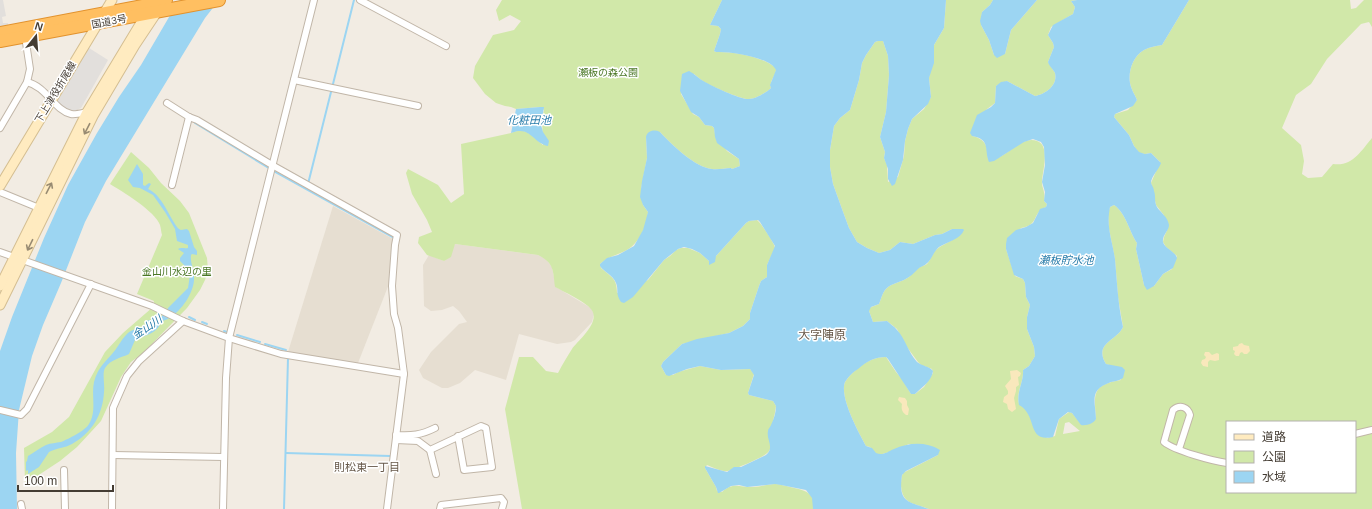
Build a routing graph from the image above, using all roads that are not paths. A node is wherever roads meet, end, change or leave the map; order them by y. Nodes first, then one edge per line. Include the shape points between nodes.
1 (112, 0) edge
2 (219, 0) edge
3 (314, 0) edge
4 (360, 0) edge
5 (168, 3) edge
6 (153, 7) edge
7 (105, 13) junction
8 (97, 23) junction
9 (0, 33) edge
10 (24, 33) junction
11 (0, 41) edge
12 (446, 46) dead end
13 (294, 80) junction
14 (27, 82) junction
15 (51, 99) junction
16 (167, 103) dead end
17 (418, 106) dead end
18 (87, 112) junction
19 (189, 117) junction
20 (0, 128) edge
21 (272, 165) junction
22 (172, 185) dead end
23 (0, 186) edge
24 (0, 192) edge
25 (39, 208) junction
26 (0, 252) edge
27 (19, 258) junction
28 (91, 284) junction
29 (0, 286) edge
30 (0, 305) edge
31 (183, 321) junction
32 (229, 338) junction
33 (404, 374) junction
34 (0, 410) edge
35 (435, 428) dead end
36 (1372, 430) edge
37 (1356, 434) edge
38 (458, 436) junction
39 (396, 437) junction
40 (1179, 449) junction
41 (430, 450) junction
42 (113, 455) junction
43 (224, 457) junction
44 (1226, 463) edge
45 (64, 470) dead end
46 (436, 474) dead end
47 (474, 502) junction
48 (65, 509) edge
49 (112, 509) edge
50 (224, 509) edge
51 (387, 509) edge
52 (440, 509) edge
53 (471, 509) edge
54 (502, 509) edge

1 - 7 street, 下上津役折尾線
2 - 5 highway, 国道3号
3 - 13 street
4 - 12 street
5 - 6 highway, 国道3号
6 - 7 highway, 国道3号
6 - 8 highway, 国道3号
6 - 18 street
6 -> 27 street via 135,45 97,110
7 - 8 street, 下上津役折尾線
7 - 10 highway, 国道3号
8 - 10 highway, 国道3号
8 - 15 street, 下上津役折尾線
9 - 10 highway, 国道3号
10 - 11 highway, 国道3号
10 - 14 street via 30,69
13 - 17 street
13 - 21 street
14 - 15 street via 39,88
14 - 20 street
15 - 18 street via 65,112
15 - 23 street, 下上津役折尾線
16 - 19 street
25 -> 18 street
19 - 21 street
19 - 22 street
21 - 32 street
21 - 33 street via 397,235 392,286
24 - 25 street
25 - 27 street
26 - 27 street
27 - 28 street
27 - 29 street
27 - 30 street
28 - 31 street via 154,307
28 - 34 street via 27,410 22,415
31 - 32 street
31 - 42 street via 138,361 127,376 113,408
32 - 33 street via 282,354
32 - 43 street
33 - 39 street
35 - 39 street via 422,434
36 - 37 street
38 - 38 street via 481,426 486,428 492,467 464,470
38 - 41 street
39 - 41 street via 418,441
39 - 51 street
40 - 40 street via 1164,442 1176,407 1186,408 1190,415
40 - 44 street
41 - 46 street
42 - 43 street
42 - 49 street
43 - 50 street
45 - 48 street
47 - 52 street via 441,505
47 - 53 street
47 - 54 street via 501,498 504,502

